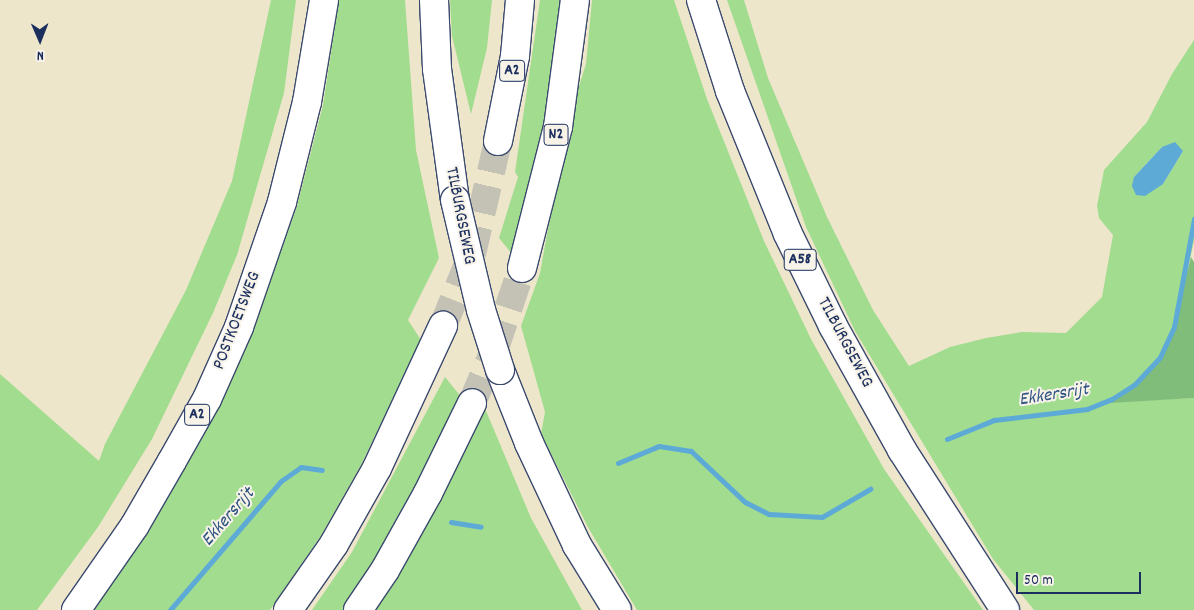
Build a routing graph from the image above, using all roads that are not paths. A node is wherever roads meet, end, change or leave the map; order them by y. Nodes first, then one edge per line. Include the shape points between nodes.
1 (324, 0) edge
2 (434, 0) edge
3 (520, 0) edge
4 (575, 0) edge
5 (701, 0) edge
6 (498, 141) tunnel mouth
7 (522, 268) tunnel mouth
8 (442, 326) tunnel mouth
9 (472, 403) tunnel mouth
10 (76, 610) edge
11 (288, 610) edge
12 (358, 610) edge
13 (618, 610) edge
14 (1005, 610) edge

1 - 10 highway, POSTKOETSWEG / A2 via 307,102 282,202 239,328 207,399 135,526
2 - 13 highway, TILBURGSEWEG, bridge via 437,69 455,200 481,310 529,443 577,544
3 - 6 highway, A2 via 516,56
4 - 7 highway, N2 via 558,126
5 - 14 highway, TILBURGSEWEG / A58 via 730,91 788,234 812,284 902,450
8 - 11 highway via 377,468 334,544
9 - 12 highway via 423,502 385,570

